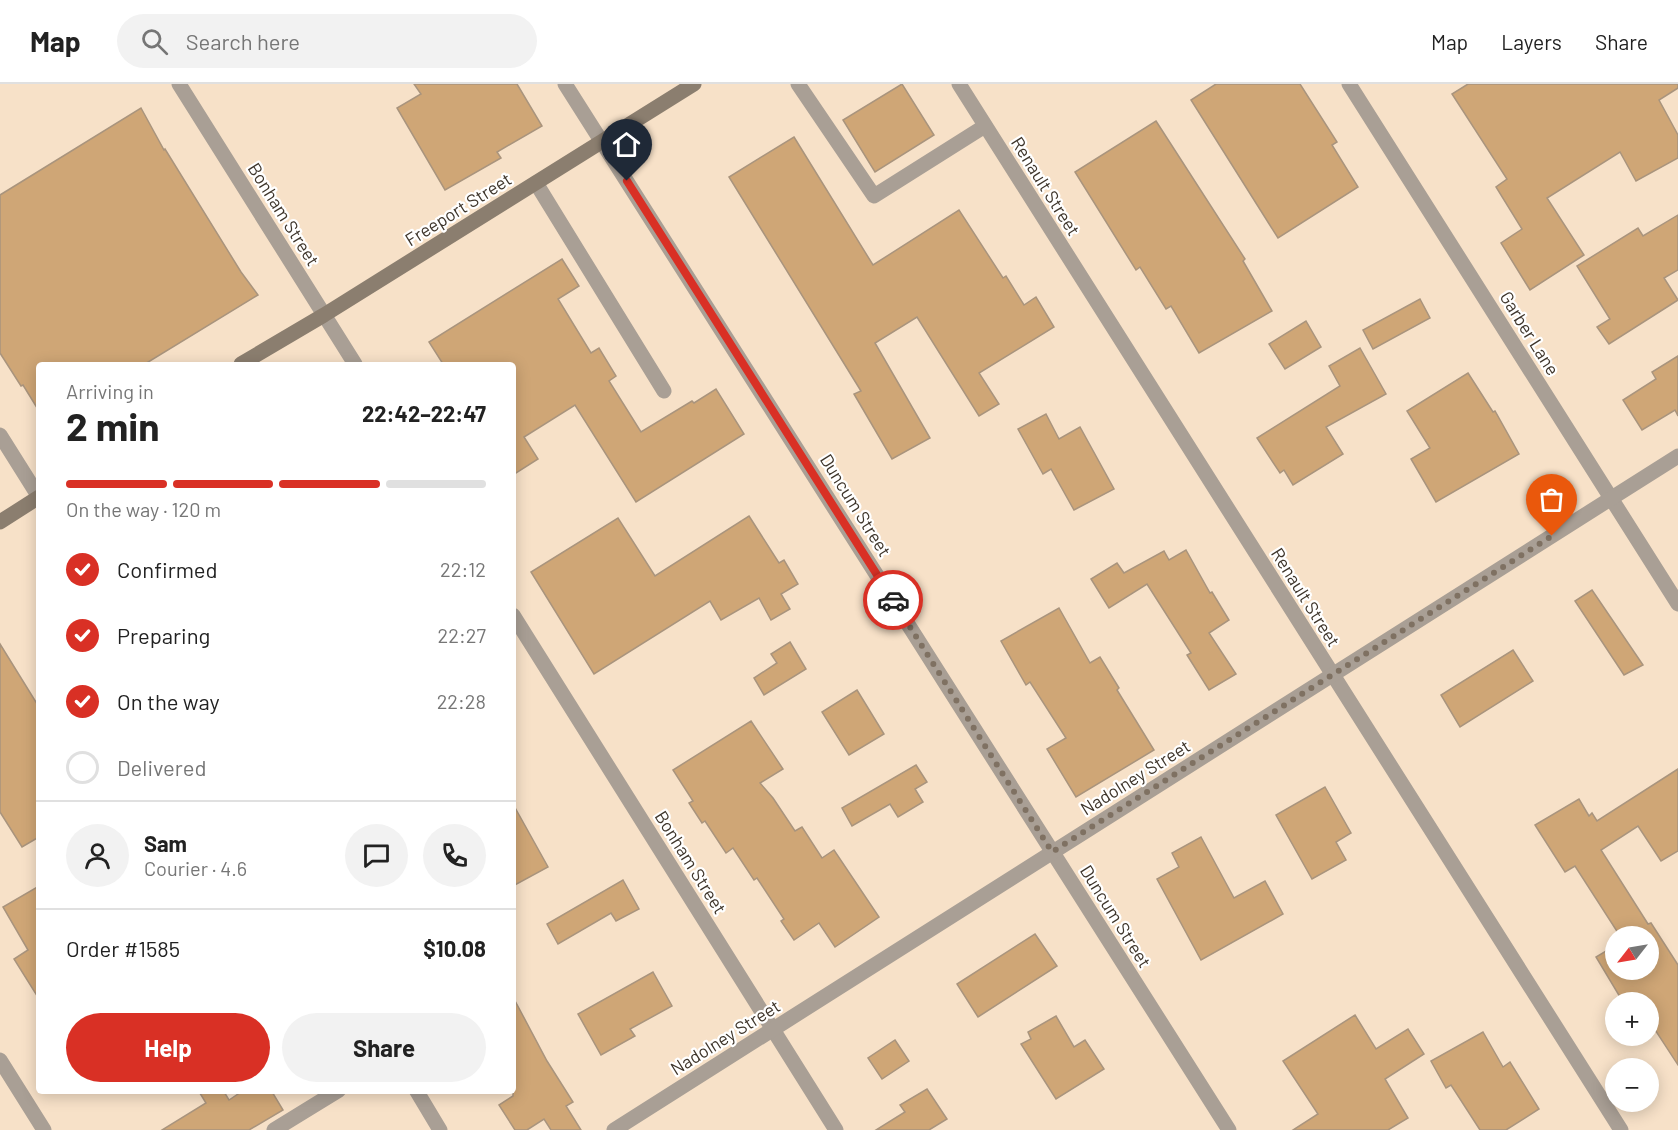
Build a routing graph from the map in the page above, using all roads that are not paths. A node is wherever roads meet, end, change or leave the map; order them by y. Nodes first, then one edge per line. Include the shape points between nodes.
1 (179, 84) edge
2 (565, 84) edge
3 (694, 84) edge
4 (798, 84) edge
5 (959, 84) edge
6 (1349, 84) edge
7 (985, 126) junction
8 (602, 142) junction
9 (536, 183) junction
10 (324, 315) junction
11 (244, 362) edge
12 (354, 362) edge
13 (664, 391) dead end
14 (0, 435) edge
15 (1678, 456) edge
16 (36, 492) edge
17 (1611, 498) junction
18 (36, 499) edge
19 (0, 522) edge
20 (1678, 604) edge
21 (516, 620) edge
22 (1333, 675) junction
23 (1052, 852) junction
24 (773, 1029) junction
25 (0, 1060) edge
26 (332, 1094) edge
27 (418, 1094) edge
28 (44, 1130) edge
29 (274, 1130) edge
30 (440, 1130) edge
31 (614, 1130) edge
32 (836, 1130) edge
33 (1229, 1130) edge
34 (1621, 1130) edge

1 - 10 street, Bonham Street
2 - 8 street, Duncum Street
3 - 8 main road, Freeport Street
4 - 7 street via 874,196
5 - 7 street, Renault Street
6 - 17 street, Garber Lane
7 - 22 street, Renault Street
8 - 9 main road, Freeport Street
8 - 23 street, Duncum Street
9 - 10 main road, Freeport Street
9 - 13 street
10 - 11 main road, Freeport Street
10 - 12 street, Bonham Street
14 - 16 street
15 - 17 street, Nadolney Street
17 - 20 street, Garber Lane
17 - 22 street, Nadolney Street
18 - 19 main road
21 - 24 street, Bonham Street
22 - 23 street, Nadolney Street
22 - 34 street, Renault Street
23 - 24 street, Nadolney Street
23 - 33 street, Duncum Street
24 - 31 street, Nadolney Street
24 - 32 street, Bonham Street
25 - 28 street
26 - 29 street
27 - 30 street

